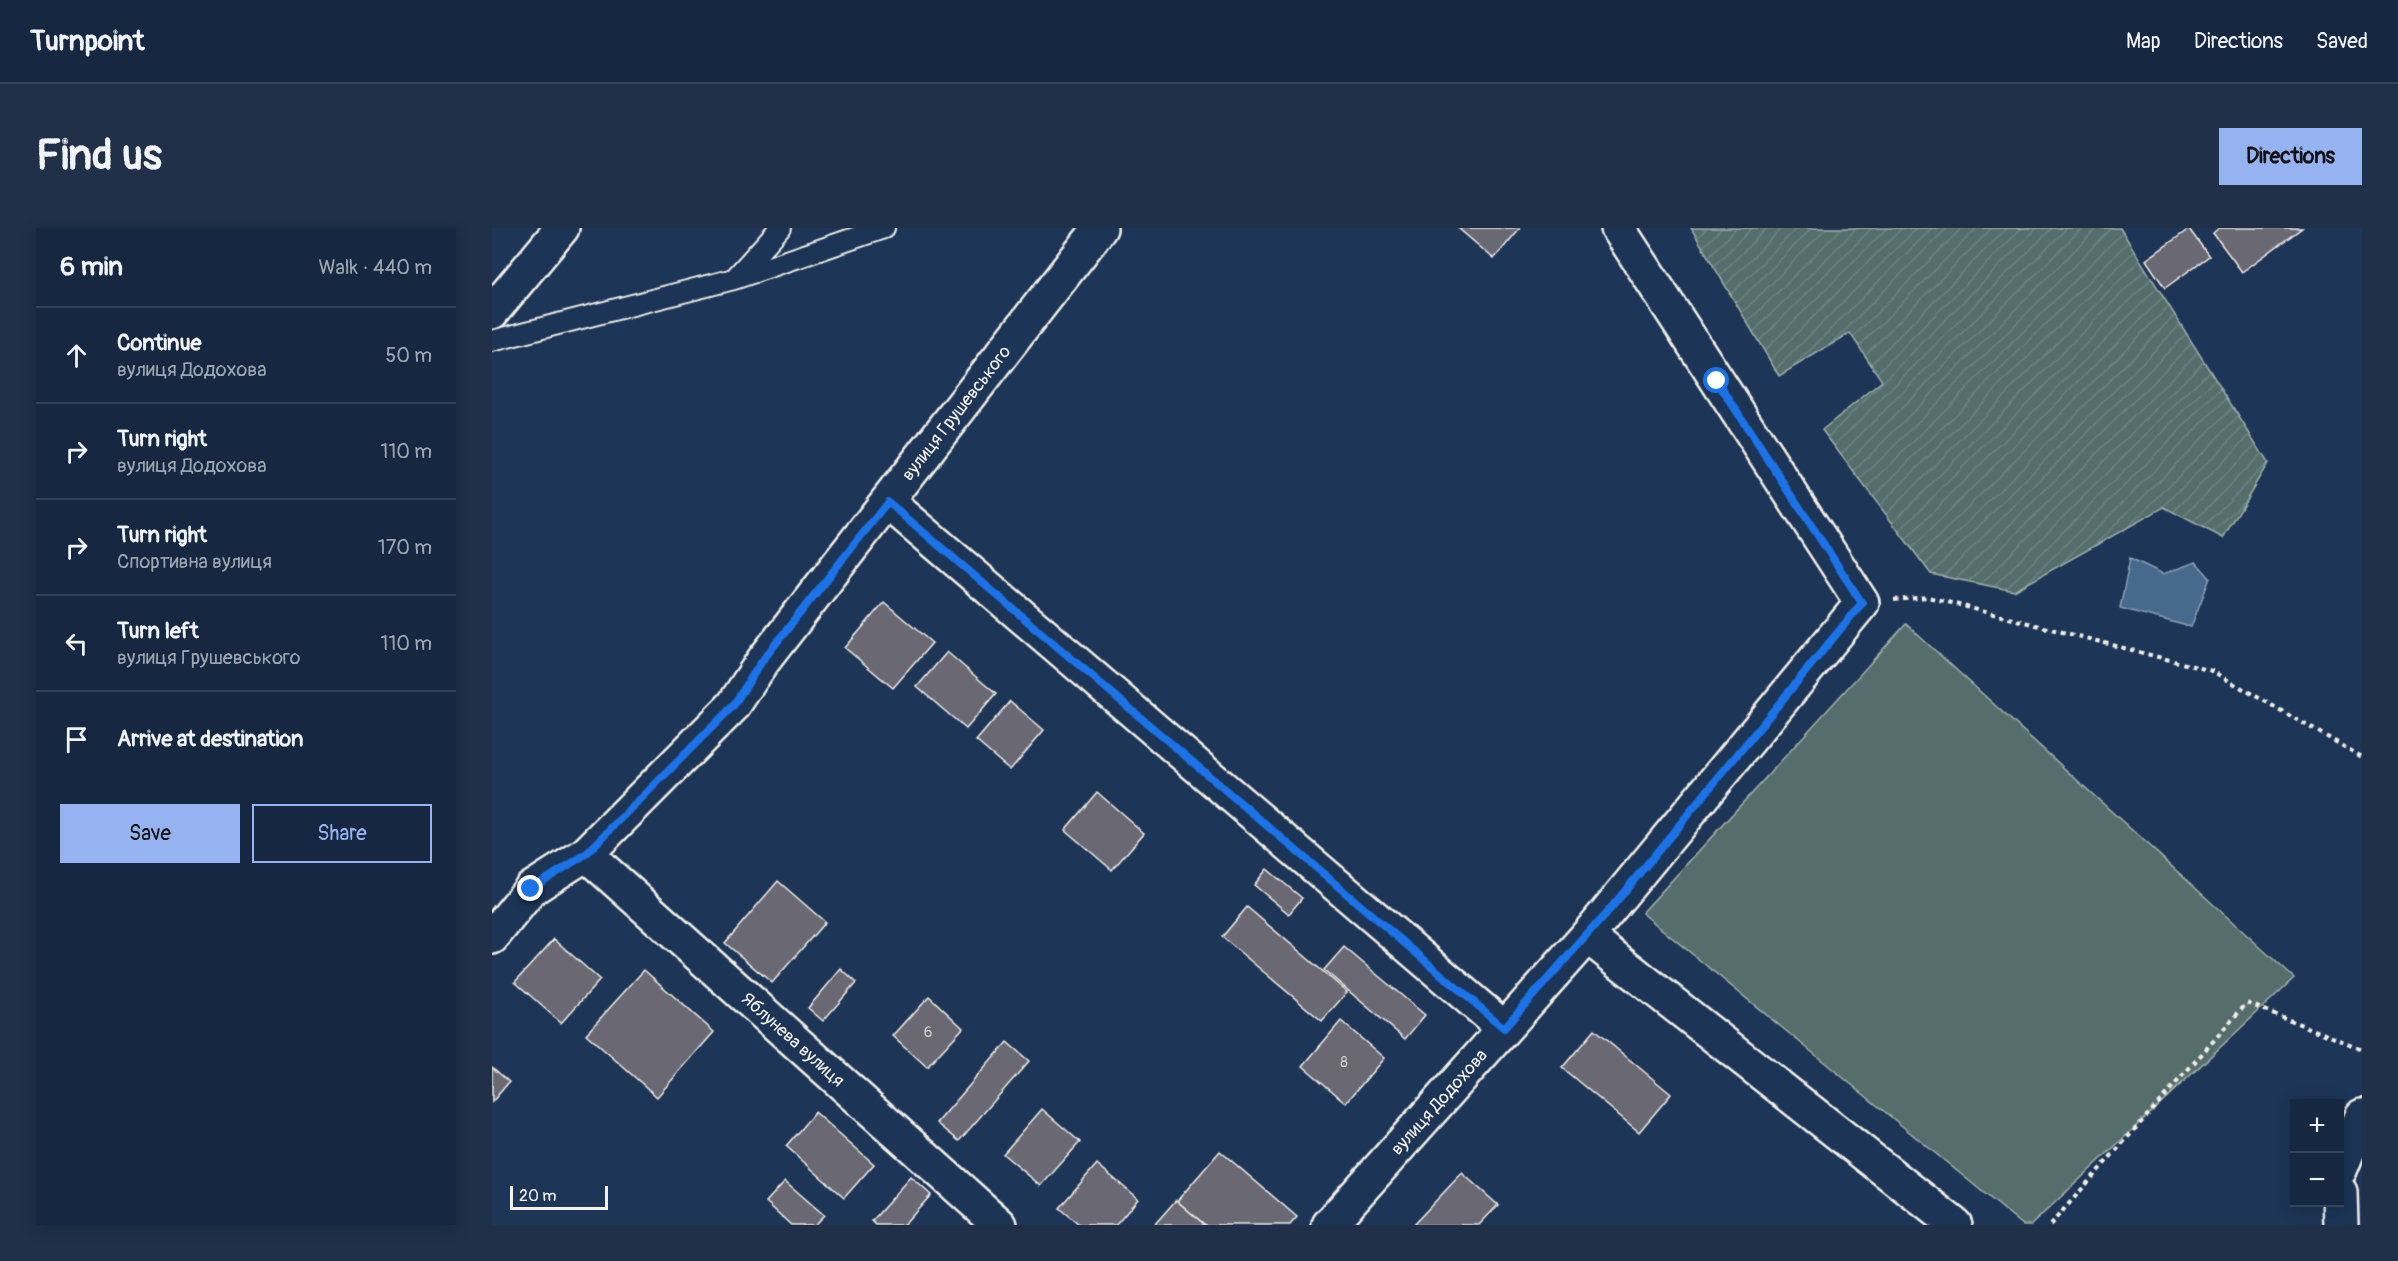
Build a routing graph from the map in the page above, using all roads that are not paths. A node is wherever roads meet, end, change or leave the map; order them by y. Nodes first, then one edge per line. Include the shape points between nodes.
1 (561, 228) edge
2 (780, 228) edge
3 (884, 228) edge
4 (1100, 228) edge
5 (1618, 228) edge
6 (734, 279) junction
7 (492, 312) edge
8 (492, 341) edge
9 (888, 502) junction
10 (586, 854) junction
11 (1587, 936) junction
12 (492, 937) edge
13 (1504, 1028) junction
14 (2362, 1116) edge
15 (2344, 1160) edge
16 (2340, 1207) edge
17 (1000, 1225) edge
18 (1329, 1225) edge
19 (1955, 1225) edge
20 (2341, 1225) edge

1 - 7 main road
2 - 6 lane
3 - 6 lane
4 - 9 main road, вулиця Грушевського
5 - 11 main road, вулиця Додохова via 1862,603
6 - 8 lane
9 - 10 main road, вулиця Грушевського via 762,661 733,706
9 - 13 main road
10 - 12 main road, вулиця Грушевського via 531,889
10 - 17 main road, Яблунева вулиця
11 - 13 main road, вулиця Додохова
11 - 19 main road
13 - 18 main road, вулиця Додохова
14 - 15 main road
16 - 20 main road

